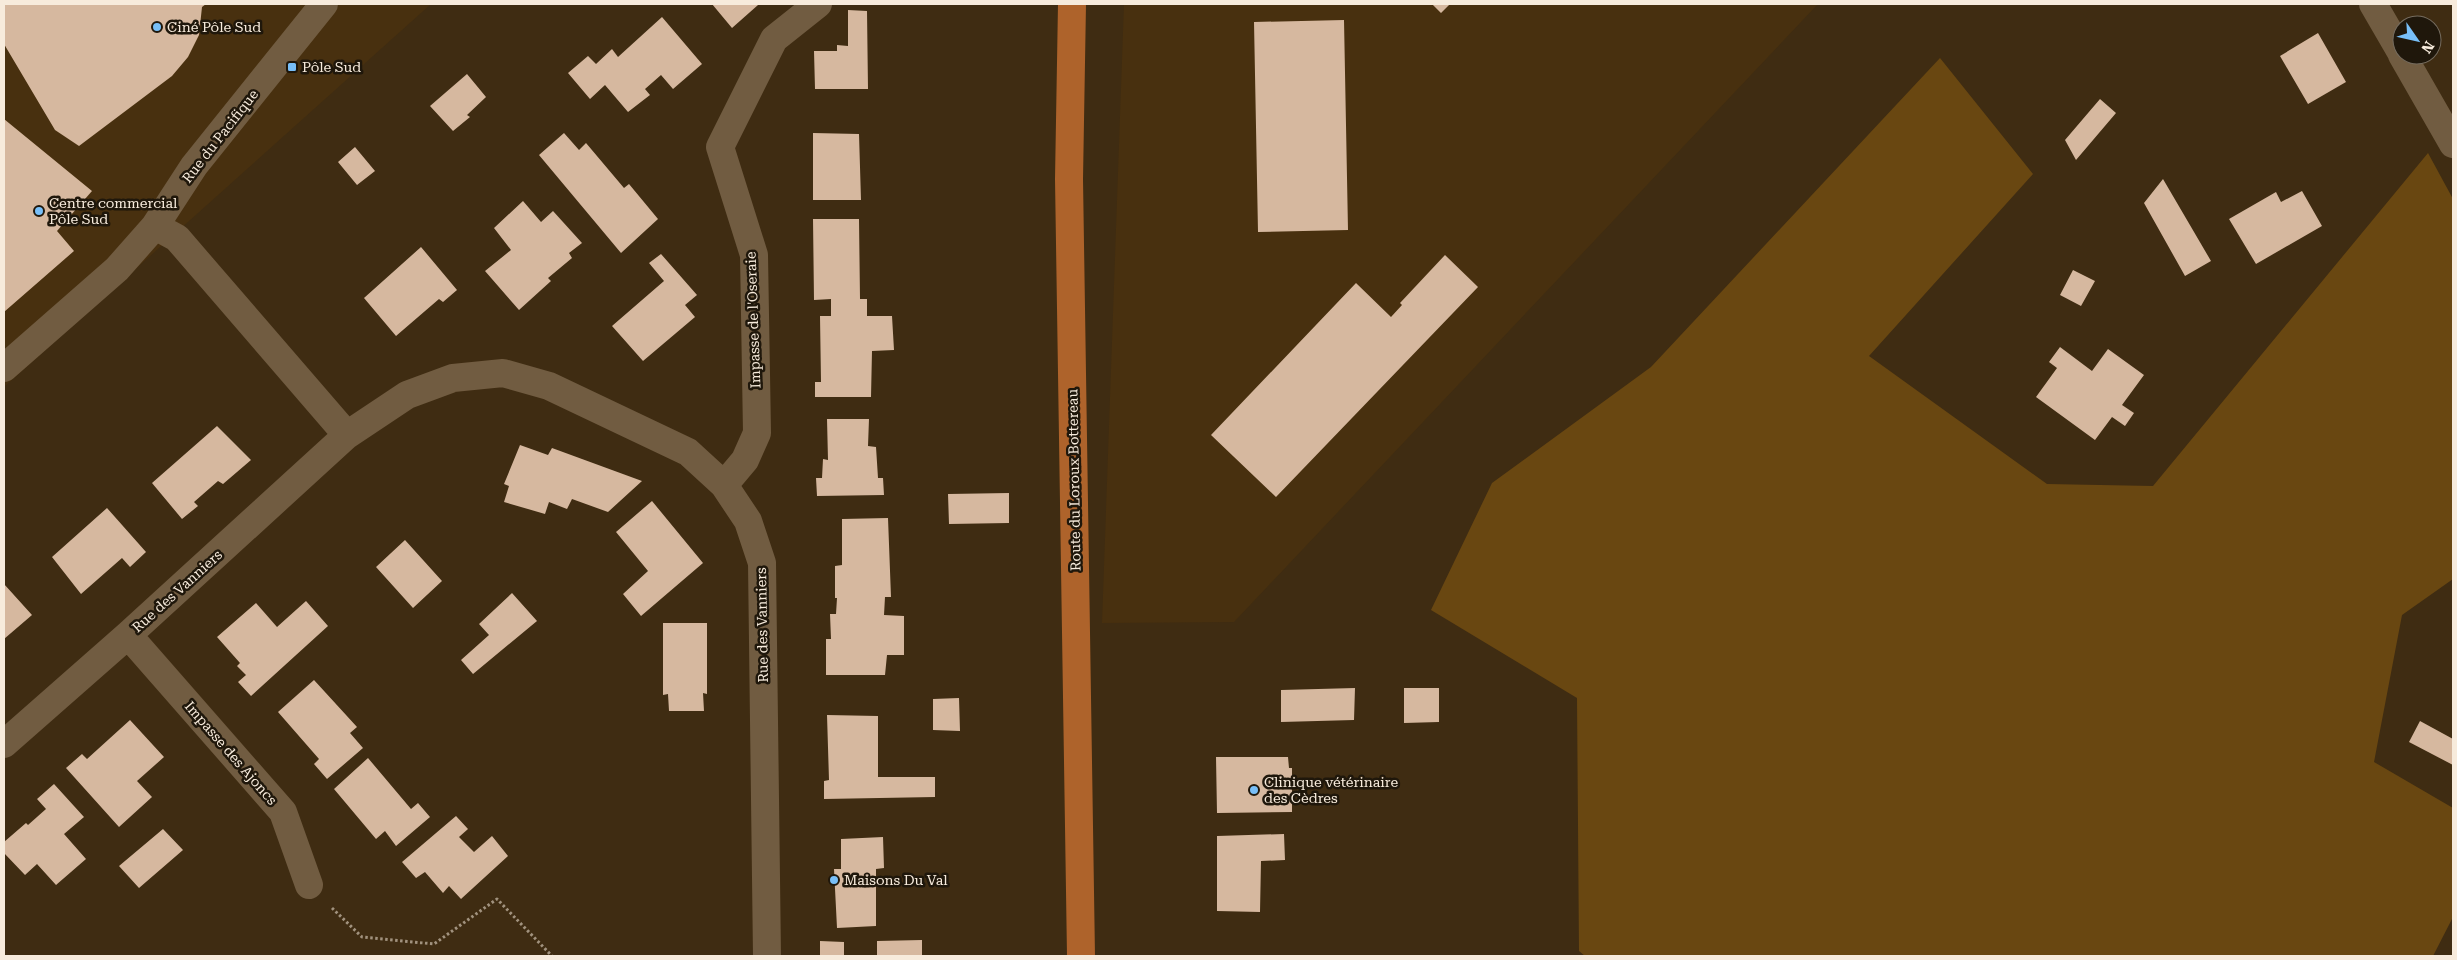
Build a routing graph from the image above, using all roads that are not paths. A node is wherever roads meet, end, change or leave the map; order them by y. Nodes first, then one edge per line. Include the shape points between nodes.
1 (324, 4) edge
2 (818, 4) edge
3 (1072, 4) edge
4 (2373, 4) edge
5 (2392, 37) edge
6 (2408, 65) edge
7 (2453, 144) edge
8 (155, 226) junction
9 (4, 368) edge
10 (347, 435) junction
11 (724, 485) junction
12 (128, 635) junction
13 (4, 744) edge
14 (309, 885) road end
15 (768, 956) edge
16 (1081, 956) edge

1 - 8 street, Rue du Pacifique via 194,166
2 - 11 street, Impasse de l'Oseraie via 774,39 720,147 754,255 757,433 745,460
3 - 16 main road, Route du Loroux Bottereau via 1069,179
4 - 5 street
6 - 7 street
8 - 9 street, Rue du Pacifique via 117,269
8 - 10 street via 177,238
10 - 11 street, Rue des Vanniers via 407,395 453,378 503,373 548,386 688,452
10 - 12 street, Rue des Vanniers
11 - 15 street, Rue des Vanniers via 748,521 762,563
12 - 13 street, Rue des Vanniers
12 - 14 street, Impasse des Ajoncs via 283,812

